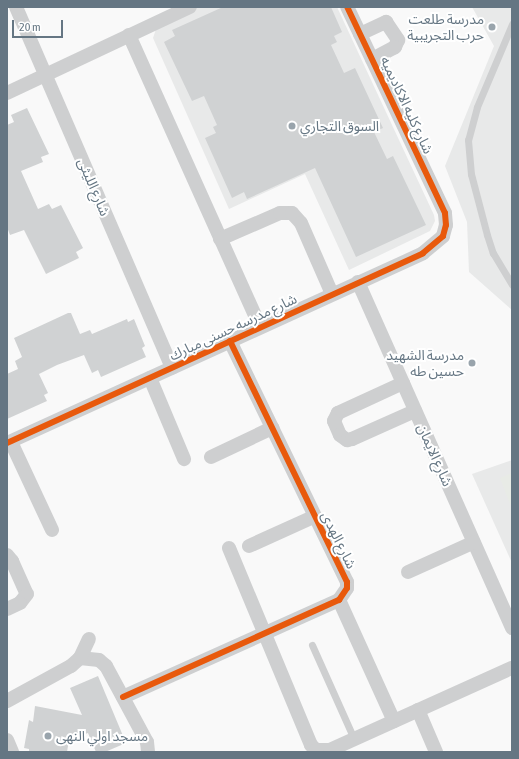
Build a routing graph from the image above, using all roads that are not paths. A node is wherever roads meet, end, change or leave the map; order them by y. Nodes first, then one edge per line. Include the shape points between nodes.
1 (16, 7) edge
2 (190, 7) edge
3 (347, 7) edge
4 (512, 24) edge
5 (360, 34) junction
6 (129, 35) junction
7 (372, 59) junction
8 (46, 75) junction
9 (7, 93) edge
10 (445, 212) joint
11 (220, 239) junction
12 (358, 282) junction
13 (512, 286) edge
14 (332, 294) junction
15 (260, 328) junction
16 (230, 341) junction
17 (172, 368) junction
18 (150, 378) junction
19 (403, 383) junction
20 (415, 411) junction
21 (272, 428) junction
22 (9, 443) edge
23 (211, 457) dead end
24 (184, 459) dead end
25 (314, 516) junction
26 (52, 530) dead end
27 (474, 542) junction
28 (249, 546) dead end
29 (229, 548) dead end
30 (7, 555) edge
31 (408, 572) dead end
32 (339, 600) junction
33 (7, 609) edge
34 (512, 628) edge
35 (264, 634) junction
36 (89, 639) dead end
37 (312, 645) dead end
38 (80, 658) junction
39 (512, 668) edge
40 (123, 697) junction
41 (7, 702) edge
42 (418, 710) junction
43 (394, 721) junction
44 (354, 739) junction
45 (7, 740) edge
46 (12, 752) edge
47 (148, 752) edge
48 (436, 752) edge

1 - 8 street, شارع الليثى
2 - 6 street
3 - 5 street, شارع كليه الاكاديميه
4 - 13 lane via 477,107 468,140 471,174 487,235 493,253
5 - 7 street, شارع كليه الاكاديميه
5 - 7 street via 386,22 398,40 395,47
6 - 8 street
6 - 11 street
7 - 10 street, شارع كليه الاكاديميه
8 - 9 street
8 - 17 street, شارع الليثى
10 - 12 street, شارع مدرسه حسنى مبارك via 446,226 443,236 435,245
11 - 14 street via 280,213 292,213 301,223
11 - 15 street
12 - 14 street, شارع مدرسه حسنى مبارك
12 - 19 street, شارع الايمان
14 - 15 street, شارع مدرسه حسنى مبارك
15 - 16 street, شارع مدرسه حسنى مبارك
16 - 17 street, شارع مدرسه حسنى مبارك
16 - 21 street, شارع الهدى
17 - 18 street, شارع مدرسه حسنى مبارك
18 - 22 street, شارع مدرسه حسنى مبارك
18 - 24 street
19 - 20 street, شارع الايمان
19 - 20 street via 338,413 334,422 340,435 347,440
20 - 27 street, شارع الايمان
21 - 23 street
21 - 25 street, شارع الهدى
22 - 26 street
25 - 28 street
25 - 32 street, شارع الهدى via 346,582 344,594
27 - 31 street
27 - 34 street, شارع الايمان
29 - 35 street
30 - 33 street via 27,594 20,603
32 - 35 street
32 - 43 street
35 - 40 street
35 - 44 street via 311,745 323,752
36 - 38 street
37 - 44 lane
38 - 40 street via 99,660 106,666
38 - 41 street via 71,666
39 - 42 street
40 - 47 street via 147,742
42 - 43 street
42 - 48 street
43 - 44 street
45 - 46 street

